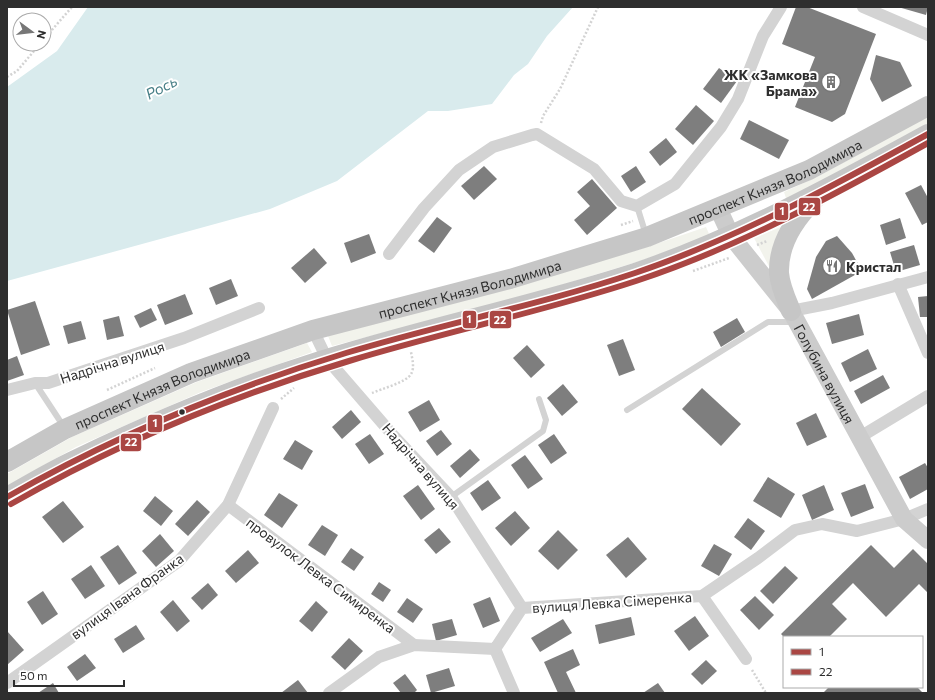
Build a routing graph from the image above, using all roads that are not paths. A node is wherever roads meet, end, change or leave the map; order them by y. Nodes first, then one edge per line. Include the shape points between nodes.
1 (780, 7) edge
2 (863, 7) edge
3 (928, 35) edge
4 (928, 106) edge
5 (928, 134) edge
6 (822, 192) junction
7 (637, 206) junction
8 (718, 208) junction
9 (644, 228) junction
10 (732, 236) junction
11 (389, 254) dead end
12 (928, 277) edge
13 (898, 284) junction
14 (260, 308) dead end
15 (794, 316) junction
16 (313, 330) junction
17 (928, 353) edge
18 (328, 359) junction
19 (35, 383) junction
20 (7, 390) edge
21 (928, 396) edge
22 (539, 399) dead end
23 (273, 408) road end
24 (627, 410) dead end
25 (65, 429) junction
26 (860, 437) junction
27 (7, 462) edge
28 (7, 497) edge
29 (451, 497) junction
30 (228, 505) junction
31 (928, 509) edge
32 (904, 519) junction
33 (928, 540) edge
34 (702, 596) junction
35 (522, 608) junction
36 (414, 645) junction
37 (495, 649) junction
38 (746, 659) road end
39 (7, 683) edge
40 (329, 693) edge
41 (514, 693) edge

1 - 7 street via 763,36 738,99 721,127 675,184
2 - 3 street
4 - 8 main road, проспект Князя Володимира via 810,170
5 - 6 main road, проспект Князя Володимира
6 - 10 main road, проспект Князя Володимира
6 - 15 main road via 789,230 781,252 779,273
7 - 9 lane
7 - 11 street via 621,201 594,169 538,134 492,147 459,170 424,208
8 - 9 main road, проспект Князя Володимира
8 - 10 street, Голубина вулиця
9 - 16 main road, проспект Князя Володимира via 510,279
10 - 15 street, Голубина вулиця
10 - 18 main road, проспект Князя Володимира via 635,272 516,308
12 - 13 street
13 - 15 street
13 - 17 street
14 - 19 street, Надрічна вулиця via 184,338 48,384
15 - 24 lane via 768,322
15 - 26 street, Голубина вулиця
16 - 18 street, Надрічна вулиця
16 - 25 main road, проспект Князя Володимира via 191,373
18 - 28 main road, проспект Князя Володимира via 196,405 75,460
18 - 29 street, Надрічна вулиця via 391,433
19 - 20 street, Надрічна вулиця
19 - 25 lane
21 - 26 street
22 - 29 lane via 546,420 543,431
23 - 30 street, вулиця Івана Франка
25 - 27 main road, проспект Князя Володимира
26 - 32 street, Голубина вулиця
29 - 35 street, Надрічна вулиця
30 - 36 street, провулок Левка Симиренка
30 - 39 street, вулиця Івана Франка via 179,561
31 - 32 street, вулиця Левка Сімеренка
32 - 33 street, Голубина вулиця
32 - 34 street, вулиця Левка Сімеренка via 857,531 822,524 795,530
34 - 35 street, вулиця Левка Сімеренка
34 - 38 street
35 - 37 street, вулиця Левка Сімеренка
36 - 37 street
36 - 40 street via 379,657
37 - 41 street

